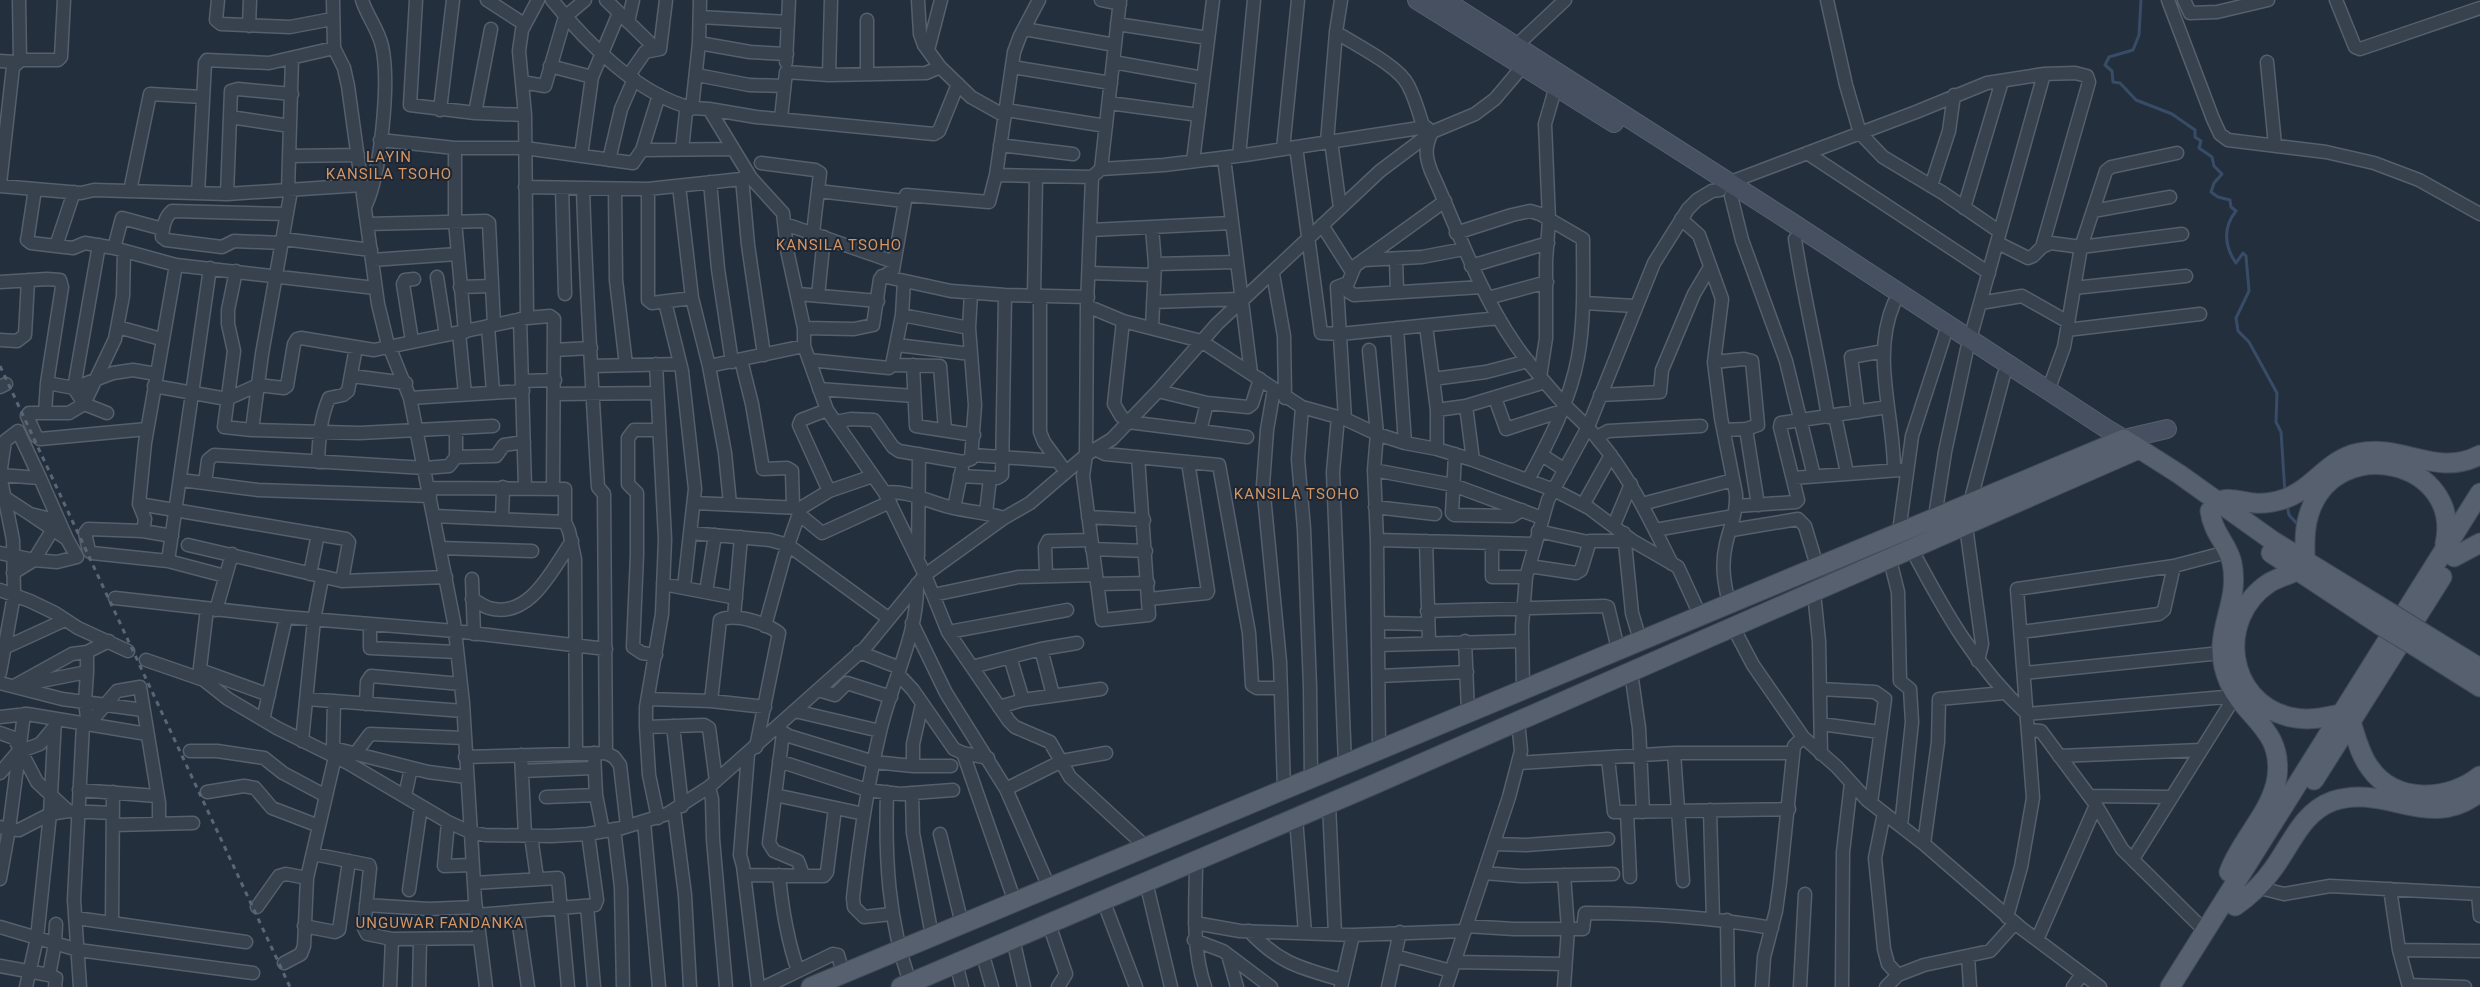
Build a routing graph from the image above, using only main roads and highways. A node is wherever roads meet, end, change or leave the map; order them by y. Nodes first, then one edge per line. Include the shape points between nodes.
1 (1417, 0) edge
2 (1444, 0) edge
3 (1726, 190) junction
4 (1969, 344) junction
5 (2127, 446) junction
6 (2480, 455) edge
7 (2480, 493) edge
8 (2214, 506) junction
9 (2480, 517) edge
10 (2480, 543) edge
11 (2449, 552) junction
12 (2301, 566) junction
13 (2419, 640) junction
14 (2480, 668) edge
15 (2480, 687) edge
16 (2345, 718) junction
17 (2480, 776) edge
18 (2480, 792) edge
19 (2230, 902) junction
20 (929, 981) edge
21 (906, 985) edge
22 (811, 987) edge
23 (2170, 987) edge
24 (2185, 987) edge

1 - 3 main road
2 - 3 main road via 1517,45
3 - 4 main road
3 - 4 main road via 1894,303 1945,334
4 - 5 main road via 2048,392
4 - 5 main road via 2004,374
5 - 8 main road
5 - 20 main road via 1890,560 956,963
5 - 22 main road via 1935,517
6 - 8 main road via 2445,464 2377,451 2357,453 2333,465 2282,500 2255,503 2229,499
7 - 11 main road
8 - 12 main road
8 - 19 main road via 2212,524 2232,562 2232,596 2222,633 2221,653 2233,696 2268,731 2278,762 2272,795 2230,870
9 - 11 main road
10 - 11 main road
11 - 12 main road via 2447,518 2428,484 2400,467 2367,464 2340,474 2317,495 2306,522
11 - 16 main road
12 - 13 main road, bridge
12 - 16 main road via 2269,583 2244,608 2235,632 2234,662 2249,691 2277,713 2300,719
13 - 14 main road
13 - 15 main road
16 - 17 main road via 2370,770 2385,783 2403,791 2434,796 2467,787
16 - 19 main road
18 - 19 main road via 2454,806 2431,809 2362,795 2331,802 2300,826 2274,869 2248,897
19 - 23 main road via 2205,931
19 - 24 main road
20 - 21 main road

